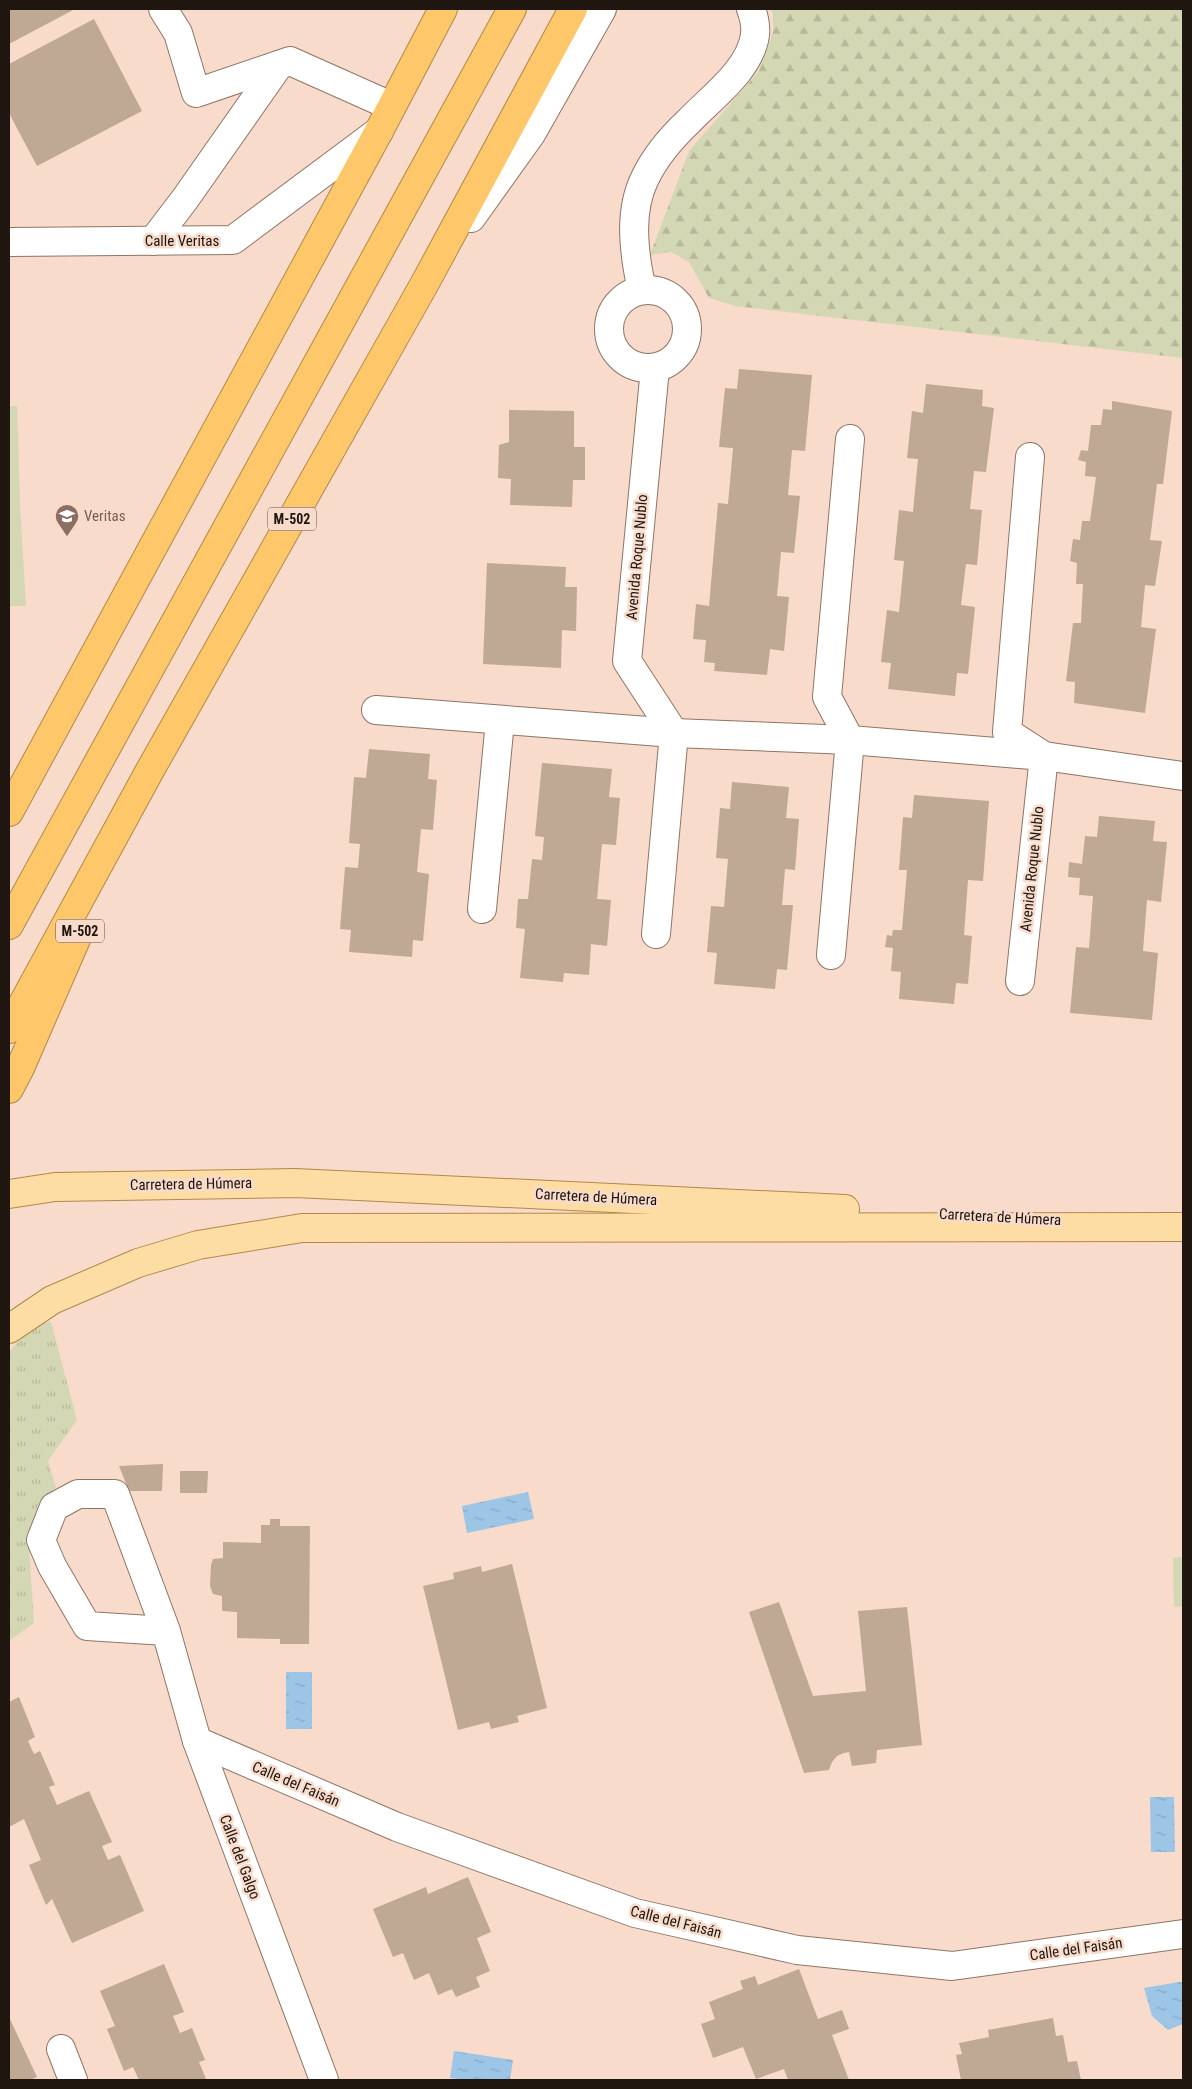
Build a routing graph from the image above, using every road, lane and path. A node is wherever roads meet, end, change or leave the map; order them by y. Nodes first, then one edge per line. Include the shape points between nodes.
1 (163, 9) edge
2 (443, 9) edge
3 (512, 9) edge
4 (574, 9) edge
5 (602, 9) edge
6 (751, 9) edge
7 (279, 65) junction
8 (391, 106) junction
9 (379, 131) junction
10 (153, 241) junction
11 (9, 242) edge
12 (425, 282) junction
13 (642, 290) junction
14 (655, 368) junction
15 (850, 440) dead end
16 (1030, 457) dead end
17 (376, 710) dead end
18 (500, 721) junction
19 (674, 733) junction
20 (850, 740) junction
21 (1044, 756) junction
22 (149, 772) junction
23 (1183, 776) edge
24 (9, 812) edge
25 (482, 909) dead end
26 (9, 925) edge
27 (656, 934) dead end
28 (831, 955) dead end
29 (1020, 981) dead end
30 (9, 1028) edge
31 (9, 1089) edge
32 (9, 1194) edge
33 (1183, 1226) edge
34 (9, 1330) edge
35 (166, 1631) junction
36 (197, 1742) junction
37 (1183, 1934) edge
38 (61, 2049) dead end
39 (73, 2080) edge
40 (324, 2080) edge

1 - 7 street via 178,33 196,93
2 - 8 highway
3 - 26 highway
4 - 12 highway, M-502
5 - 12 street via 531,134
6 - 13 street via 755,35 748,55 735,74 686,122 645,179 636,208 634,239
7 - 8 street via 290,61
7 - 10 street
8 - 9 highway
9 - 10 street, Calle Veritas via 233,240
9 - 24 highway
10 - 11 street, Calle Veritas
12 - 22 highway, M-502
13 - 14 street via 656,290 668,295 684,314 687,326 686,340 679,353
13 - 14 street via 630,294 612,314 611,341 617,353 628,362 641,368
14 - 19 street, Avenida Roque Nublo via 627,662
15 - 20 street via 827,697
16 - 21 street via 1007,732
17 - 18 street
18 - 19 street
18 - 25 street
19 - 20 street
19 - 27 street
20 - 21 street
20 - 28 street
21 - 23 street
21 - 29 street, Avenida Roque Nublo
22 - 30 highway, M-502
22 - 31 highway, M-502
32 - 33 main road, Carretera de Húmera via 64,1187 295,1183
33 - 34 main road via 302,1228 198,1245 138,1263 52,1300
35 - 35 street, Calle del Galgo via 87,1626 52,1566 41,1540 54,1507 78,1494 115,1494
35 - 36 street, Calle del Galgo
36 - 37 street, Calle del Faisán via 397,1827 634,1913 797,1950 952,1966
36 - 40 street, Calle del Galgo
38 - 39 street

